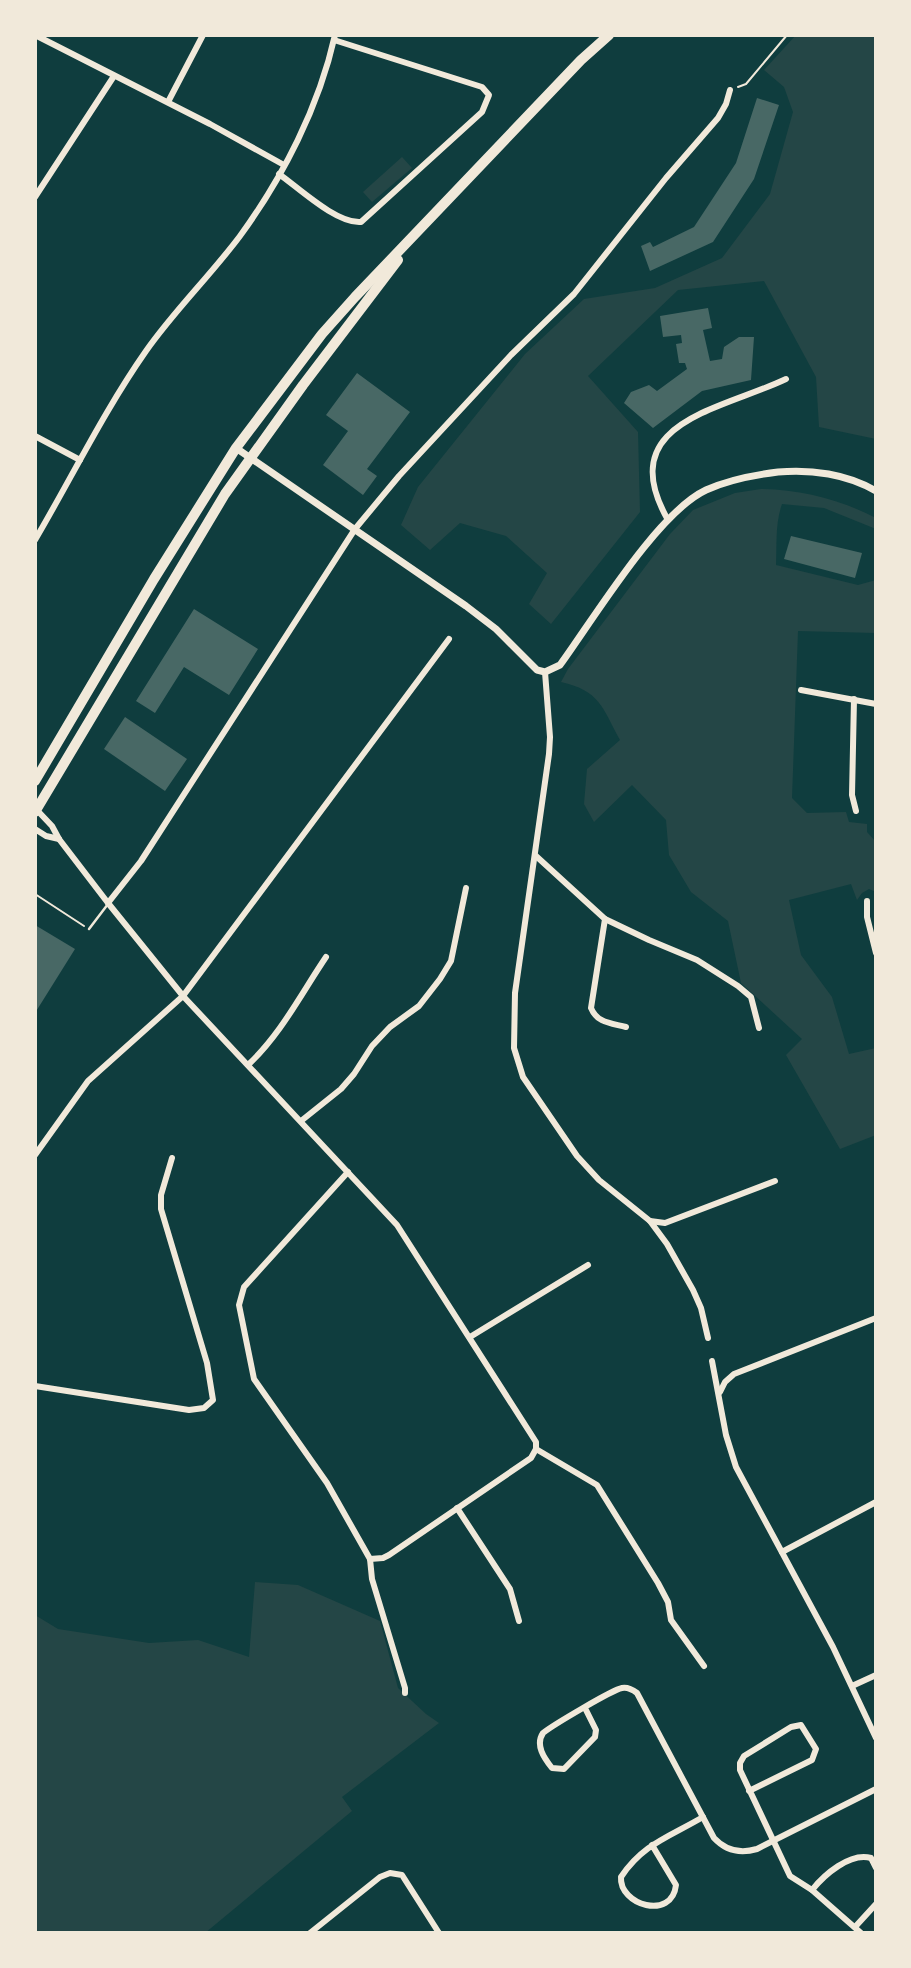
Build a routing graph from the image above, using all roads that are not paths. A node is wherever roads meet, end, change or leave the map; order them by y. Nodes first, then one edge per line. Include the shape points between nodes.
1 (35, 35) edge
2 (203, 35) edge
3 (609, 35) edge
4 (335, 38) edge
5 (114, 76) junction
6 (730, 90) road end
7 (168, 102) junction
8 (284, 165) junction
9 (279, 174) junction
10 (35, 197) edge
11 (424, 226) junction
12 (786, 379) dead end
13 (35, 436) edge
14 (236, 448) junction
15 (250, 457) junction
16 (80, 460) junction
17 (876, 491) edge
18 (668, 520) junction
19 (355, 529) junction
20 (35, 540) edge
21 (449, 639) dead end
22 (545, 672) junction
23 (801, 690) dead end
24 (854, 699) junction
25 (876, 704) edge
26 (35, 781) edge
27 (36, 810) edge
28 (856, 811) dead end
29 (35, 829) edge
30 (59, 839) junction
31 (536, 856) junction
32 (466, 887) dead end
33 (867, 901) dead end
34 (108, 903) junction
35 (605, 919) junction
36 (89, 929) road end
37 (876, 953) edge
38 (326, 957) dead end
39 (183, 996) junction
40 (626, 1027) dead end
41 (759, 1028) dead end
42 (248, 1065) junction
43 (301, 1121) junction
44 (35, 1155) edge
45 (172, 1158) dead end
46 (348, 1172) junction
47 (775, 1181) dead end
48 (650, 1221) junction
49 (588, 1265) dead end
50 (876, 1318) edge
51 (470, 1337) junction
52 (708, 1338) dead end
53 (712, 1361) dead end
54 (35, 1386) edge
55 (719, 1397) junction
56 (536, 1449) junction
57 (876, 1502) edge
58 (457, 1508) junction
59 (782, 1552) junction
60 (370, 1559) junction
61 (519, 1621) dead end
62 (704, 1666) dead end
63 (876, 1675) edge
64 (852, 1686) junction
65 (405, 1693) dead end
66 (585, 1707) junction
67 (876, 1738) edge
68 (876, 1789) edge
69 (749, 1791) junction
70 (703, 1817) junction
71 (771, 1840) junction
72 (652, 1845) junction
73 (876, 1868) edge
74 (812, 1891) junction
75 (876, 1904) edge
76 (855, 1927) junction
77 (310, 1933) edge
78 (439, 1933) edge
79 (861, 1933) edge

1 - 5 street
2 - 7 street
3 - 11 main road
4 - 8 street via 306,121
4 - 9 street via 482,87 489,95 482,112 362,222 351,223 336,215
5 - 7 street
5 - 10 street
6 - 19 street via 718,118 574,294 511,355
7 - 8 street
8 - 9 street
9 - 16 street via 239,237 146,350
11 - 14 main road via 322,334
11 - 15 main road
12 - 18 street via 705,412 662,441 652,476
13 - 16 street
14 - 15 street
14 - 26 main road
15 - 19 street
15 - 27 main road
16 - 20 street
17 - 18 street via 825,474 764,474 705,491
18 - 22 street via 560,666
19 - 22 street via 496,629 528,663
19 - 34 street via 141,860
21 - 39 street
22 - 31 street via 550,737
23 - 24 street
24 - 25 street
24 - 28 street via 852,795
27 - 30 street
29 - 30 street
30 - 34 street
31 - 35 street
31 - 48 street via 515,993 513,1044 519,1066 536,1099 577,1156
32 - 43 street via 451,961 440,979 419,1006 372,1046 341,1088
33 - 37 street
34 - 36 lane
34 - 39 street
35 - 40 street via 591,1008 595,1017
35 - 41 street via 697,960 738,986 751,997
38 - 42 street via 284,1023
39 - 42 street
39 - 44 street via 88,1081
42 - 43 street
43 - 46 street
45 - 54 street via 161,1209 207,1363 213,1400 204,1408 189,1410
46 - 51 street via 397,1225
46 - 60 street via 244,1287 239,1305 254,1378 327,1483
47 - 48 street via 665,1223
48 - 52 street via 688,1279
49 - 51 street
50 - 55 street via 734,1374 720,1389
51 - 56 street via 530,1430
53 - 55 street
55 - 59 street via 736,1467
56 - 58 street via 531,1458
56 - 62 street via 597,1485 663,1592 671,1620
57 - 59 street
58 - 60 street via 389,1555
58 - 61 street via 510,1589
59 - 64 street
60 - 65 street
63 - 64 street
64 - 67 street
66 - 66 street via 596,1737 564,1769 552,1768 540,1738
66 - 70 street via 621,1688 637,1693
68 - 71 street
69 - 69 street via 812,1760 816,1749 804,1728 791,1727 741,1759 740,1770
69 - 71 street
70 - 71 street via 714,1838 732,1851 749,1851
70 - 72 street
71 - 74 street via 790,1876
72 - 72 street via 676,1885 669,1899 651,1908 626,1893 620,1883 636,1856
73 - 74 street via 871,1858 856,1858 824,1876
74 - 76 street
75 - 76 street
76 - 79 street
77 - 78 street via 390,1873 402,1875

